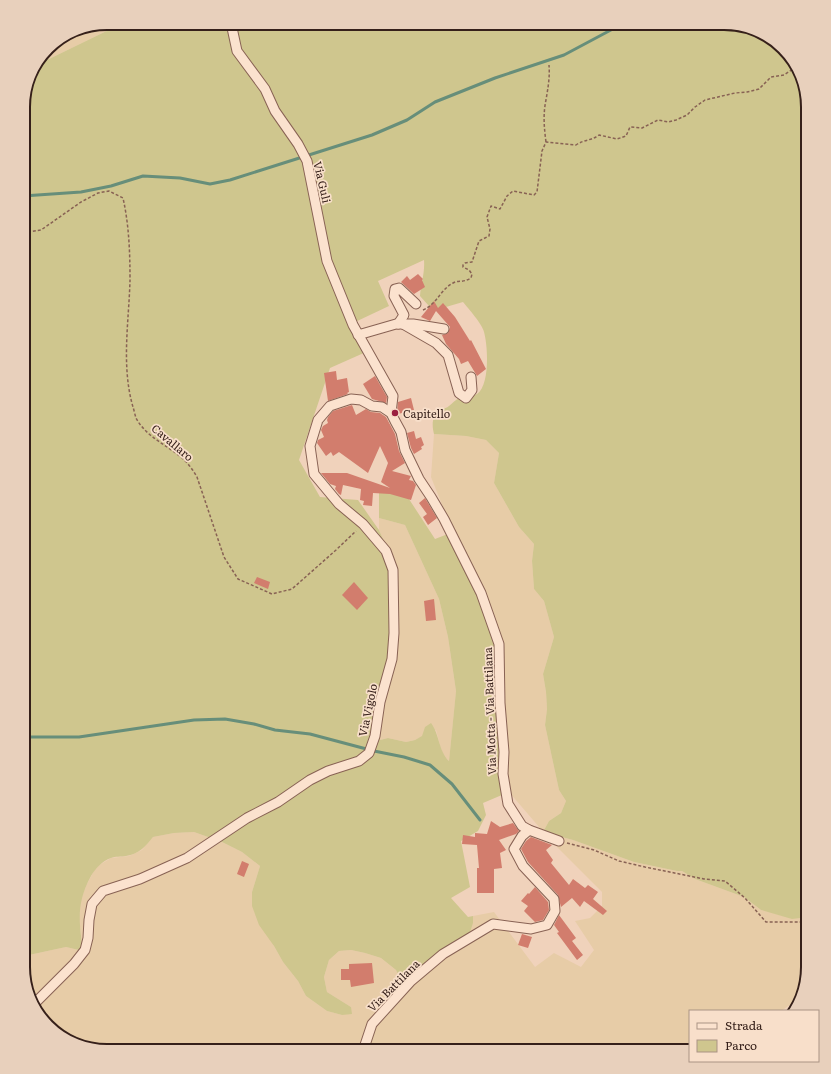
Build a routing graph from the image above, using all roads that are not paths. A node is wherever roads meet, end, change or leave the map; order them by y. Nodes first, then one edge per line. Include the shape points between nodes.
1 (232, 30) edge
2 (419, 308) road end
3 (400, 324) junction
4 (444, 329) dead end
5 (358, 335) junction
6 (472, 377) dead end
7 (391, 413) junction
8 (529, 830) junction
9 (560, 841) road end
10 (38, 1000) edge
11 (365, 1044) edge

1 - 5 street, Via Guli via 237,51 265,89 275,111 307,161 327,261
2 - 3 street via 399,288 395,289 394,296 404,315
3 - 4 street
3 - 5 street
3 - 6 street via 436,343 448,355 459,393 466,398 472,390
5 - 7 street via 393,396
7 - 8 street, Via Motta - Via Battilana via 419,479 441,514 481,593 499,644 503,774 508,804 522,826
7 - 10 street, Via Vigolo via 361,400 352,399 330,406 318,420 310,446 314,474 339,504 363,524 386,551 393,570 392,658 369,753 358,761 310,780 187,858 140,879 103,891 92,904 85,950
8 - 9 street
8 - 11 street, Via Battilana via 514,849 523,866 554,899 555,911 547,925 531,930 493,924 443,954 411,981 372,1024

